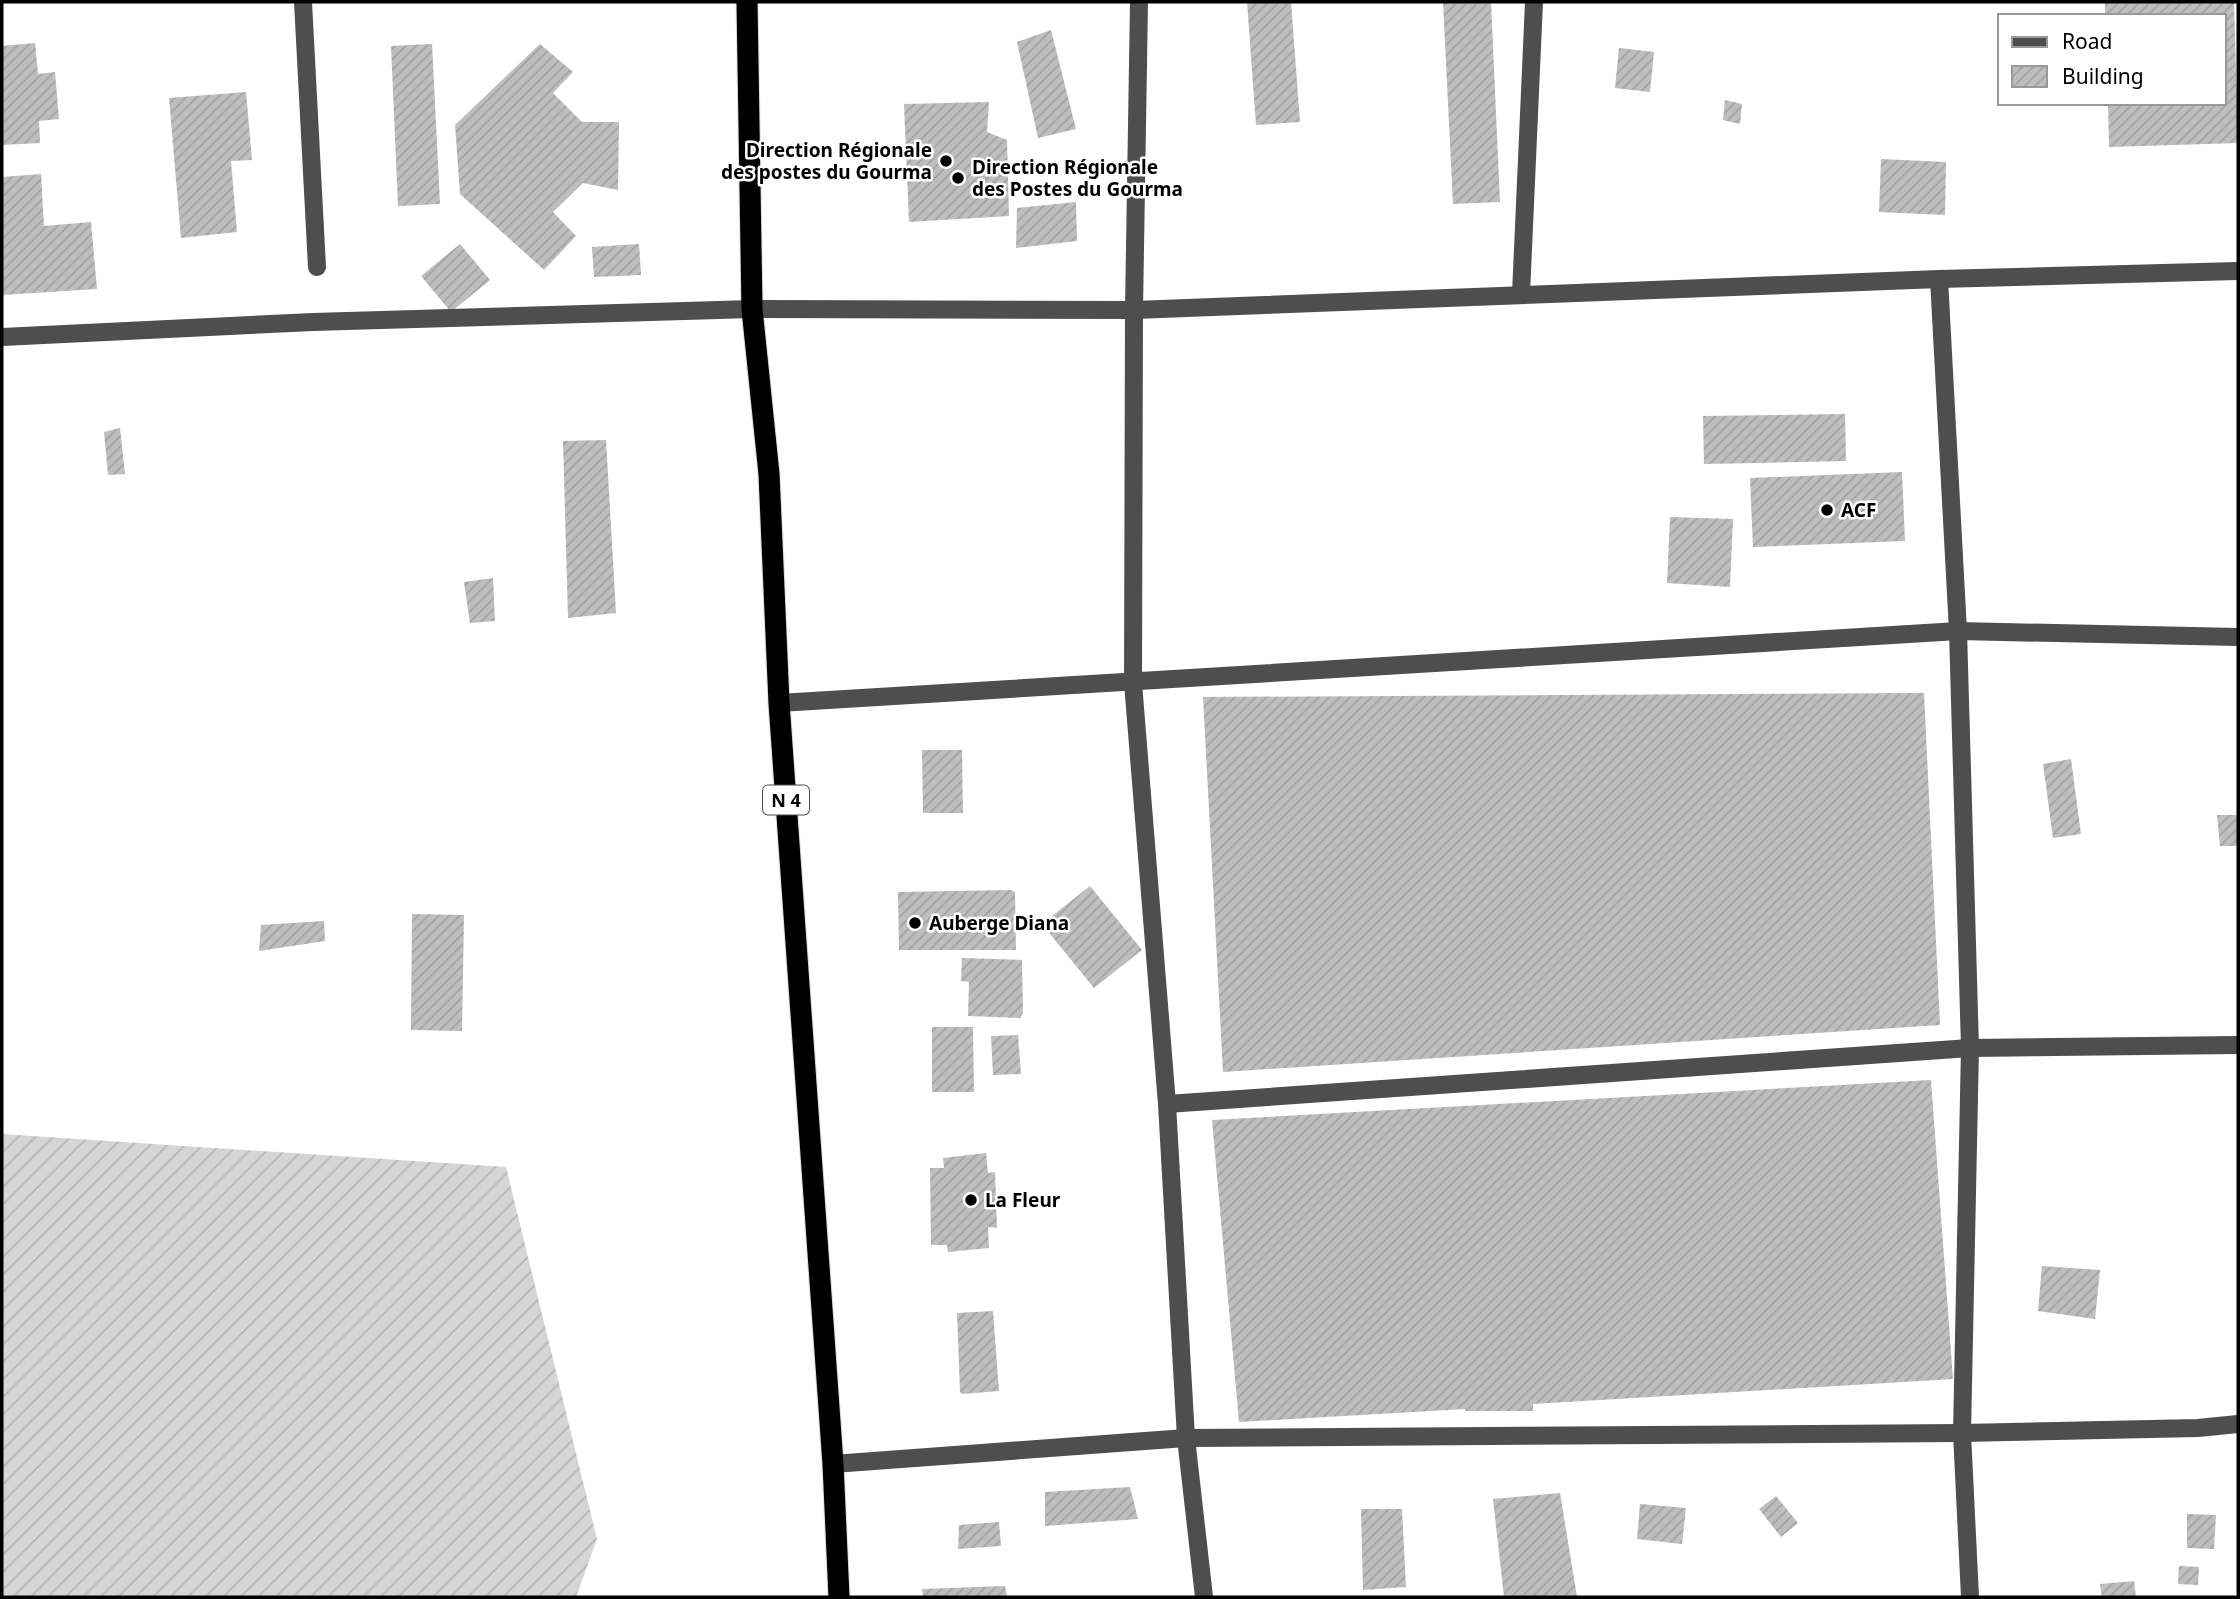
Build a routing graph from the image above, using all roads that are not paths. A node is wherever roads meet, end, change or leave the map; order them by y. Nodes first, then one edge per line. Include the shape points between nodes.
1 (303, 2) edge
2 (747, 2) edge
3 (1139, 2) edge
4 (1534, 2) edge
5 (317, 267) dead end
6 (2238, 271) edge
7 (1939, 279) junction
8 (1521, 294) junction
9 (752, 309) junction
10 (1134, 310) junction
11 (2, 337) edge
12 (1958, 631) junction
13 (2238, 637) edge
14 (1133, 683) junction
15 (779, 703) junction
16 (2238, 1045) edge
17 (1970, 1048) junction
18 (1167, 1104) junction
19 (2238, 1424) edge
20 (1962, 1433) junction
21 (1186, 1438) junction
22 (833, 1464) junction
23 (839, 1597) edge
24 (1204, 1597) edge
25 (1970, 1597) edge

1 - 5 street
2 - 9 highway, N 4
3 - 10 street
4 - 8 street
6 - 7 street
7 - 8 street
7 - 12 street
8 - 10 street
9 - 10 street
9 - 11 street
9 - 15 highway, N 4 via 769,474
10 - 14 street
12 - 13 street
12 - 14 street
12 - 17 street
14 - 15 street
14 - 18 street
15 - 22 highway, N 4
16 - 17 street
17 - 18 street
17 - 20 street
18 - 21 street
19 - 20 street
20 - 21 street
20 - 25 street
21 - 22 street
21 - 24 street
22 - 23 highway, N 4

